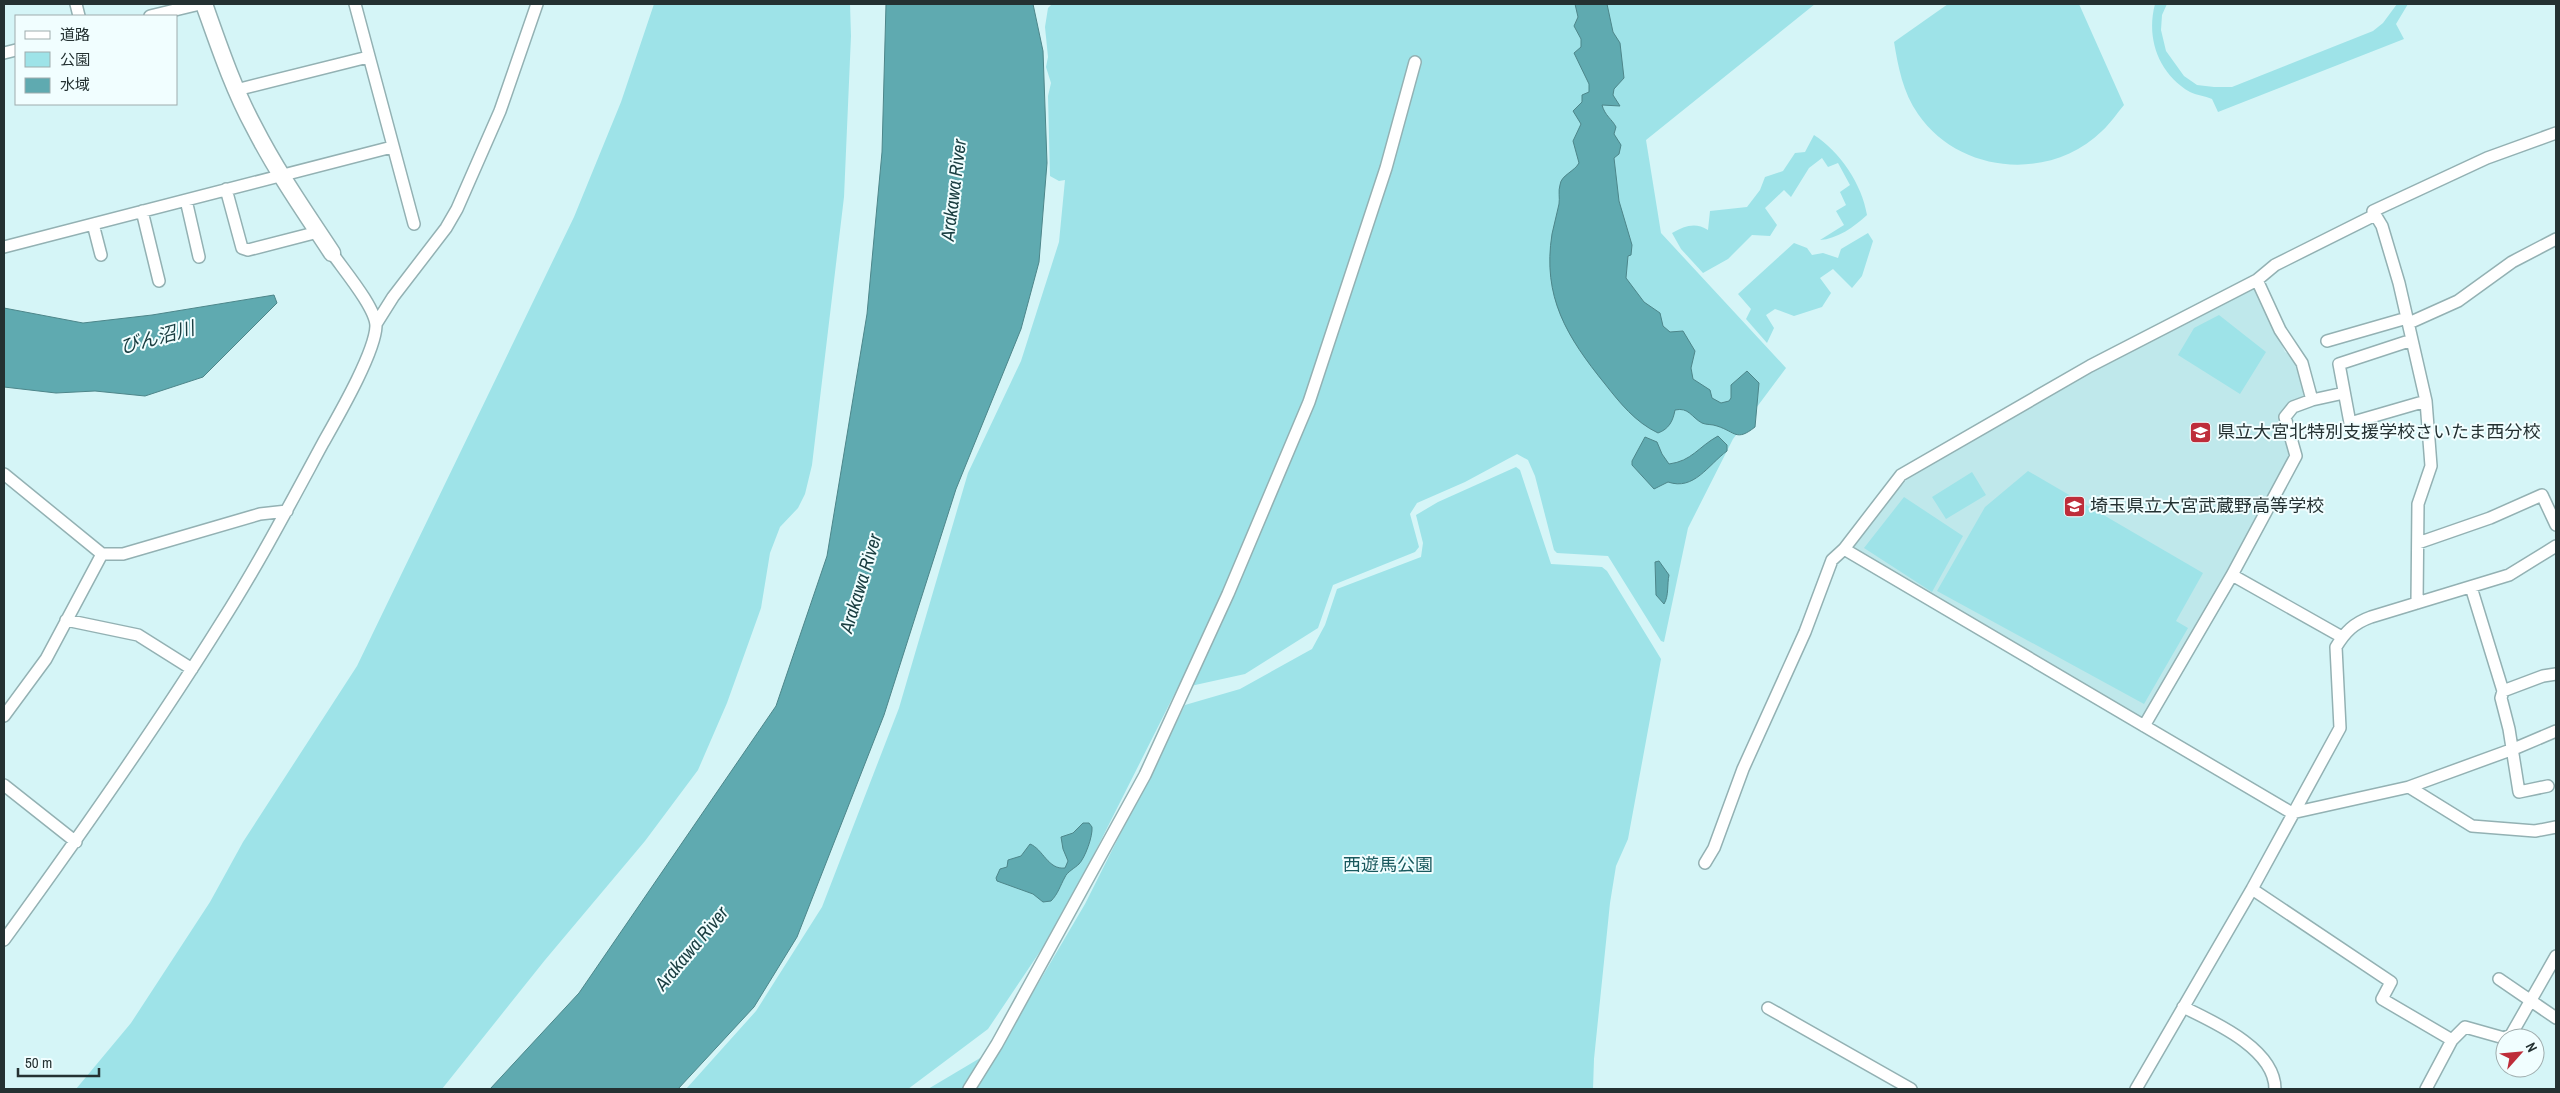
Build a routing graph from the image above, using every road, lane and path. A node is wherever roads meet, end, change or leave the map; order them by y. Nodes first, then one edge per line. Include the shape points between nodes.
1 (200, 4) edge
2 (204, 4) edge
3 (356, 4) edge
4 (537, 4) edge
5 (154, 15) edge
6 (368, 57) junction
7 (1415, 62) dead end
8 (236, 90) junction
9 (2556, 133) edge
10 (392, 147) junction
11 (280, 175) junction
12 (226, 189) junction
13 (186, 200) junction
14 (142, 211) junction
15 (2375, 215) junction
16 (93, 224) junction
17 (414, 224) dead end
18 (318, 232) junction
19 (2556, 239) edge
20 (4, 247) edge
21 (332, 253) joint
22 (101, 255) dead end
23 (199, 257) dead end
24 (2257, 280) junction
25 (159, 281) dead end
26 (2408, 320) junction
27 (376, 324) junction
28 (2412, 340) junction
29 (2327, 341) dead end
30 (2344, 393) junction
31 (2312, 400) junction
32 (2426, 401) junction
33 (4, 474) edge
34 (287, 512) junction
35 (2556, 525) edge
36 (2418, 543) junction
37 (1844, 549) junction
38 (2555, 550) edge
39 (102, 554) junction
40 (2232, 575) junction
41 (2471, 587) junction
42 (2417, 603) junction
43 (66, 620) junction
44 (2342, 637) junction
45 (192, 669) junction
46 (2556, 674) edge
47 (2503, 691) junction
48 (4, 716) edge
49 (2144, 726) junction
50 (2556, 730) edge
51 (2511, 750) junction
52 (4, 785) edge
53 (2548, 786) dead end
54 (2408, 787) junction
55 (2292, 813) junction
56 (2556, 827) edge
57 (76, 842) junction
58 (1705, 862) dead end
59 (2252, 889) junction
60 (4, 940) edge
61 (2556, 956) edge
62 (2499, 979) dead end
63 (2531, 1000) junction
64 (2183, 1007) junction
65 (1768, 1008) dead end
66 (2556, 1018) edge
67 (2452, 1040) junction
68 (969, 1089) edge
69 (1911, 1089) edge
70 (2136, 1089) edge
71 (2275, 1089) edge
72 (2426, 1089) edge

1 - 5 street
2 - 8 street
3 - 6 street
4 - 27 street via 500,111 457,209
6 - 8 street
6 - 10 street
7 - 68 street via 1386,168 1309,402 1228,594 1145,775
8 - 11 street
9 - 15 street via 2442,178 2373,211
10 - 11 street
10 - 17 street
11 - 12 street
11 - 18 street
12 - 13 street
12 - 18 street via 242,248 248,250
13 - 14 street
13 - 23 street
14 - 16 street
14 - 25 street
15 - 24 street via 2275,265
15 - 26 street via 2382,226
16 - 20 street
16 - 22 street
18 - 21 street
19 - 26 street via 2512,262 2458,301
21 - 27 street
24 - 31 street via 2280,330 2302,364
24 - 37 street via 2090,366 1901,476
26 - 28 street
26 - 29 street
27 - 34 street via 362,367
28 - 30 street via 2338,364
28 - 32 street
30 - 31 street
30 - 32 street via 2350,423
31 - 40 street via 2293,407 2285,417 2296,456
32 - 36 street via 2431,466 2418,504
33 - 39 street
34 - 39 street via 260,514 123,554
34 - 45 street
35 - 36 street via 2542,495 2490,518
36 - 42 street
37 - 49 street
37 - 58 street via 1832,560 1825,575 1805,632 1742,769 1714,848
38 - 41 street via 2509,575
39 - 43 street
40 - 44 street
40 - 49 street
41 - 42 street
41 - 47 street
42 - 44 street via 2358,622
43 - 45 street via 138,636
43 - 48 street via 46,659
44 - 55 street via 2336,647 2340,728
45 - 57 street
46 - 47 street
47 - 51 street via 2501,698
49 - 55 street
50 - 51 street
51 - 53 street via 2519,792
51 - 54 street
52 - 57 street
54 - 55 street
54 - 56 street via 2472,826 2535,832
55 - 59 street
57 - 60 street
59 - 64 street
59 - 67 street via 2391,982 2382,999
61 - 63 street
62 - 63 street
63 - 66 street
63 - 67 street via 2512,1035 2504,1038 2465,1027
64 - 70 street
64 - 71 street via 2228,1028 2255,1052 2267,1065
65 - 69 street
67 - 72 street

